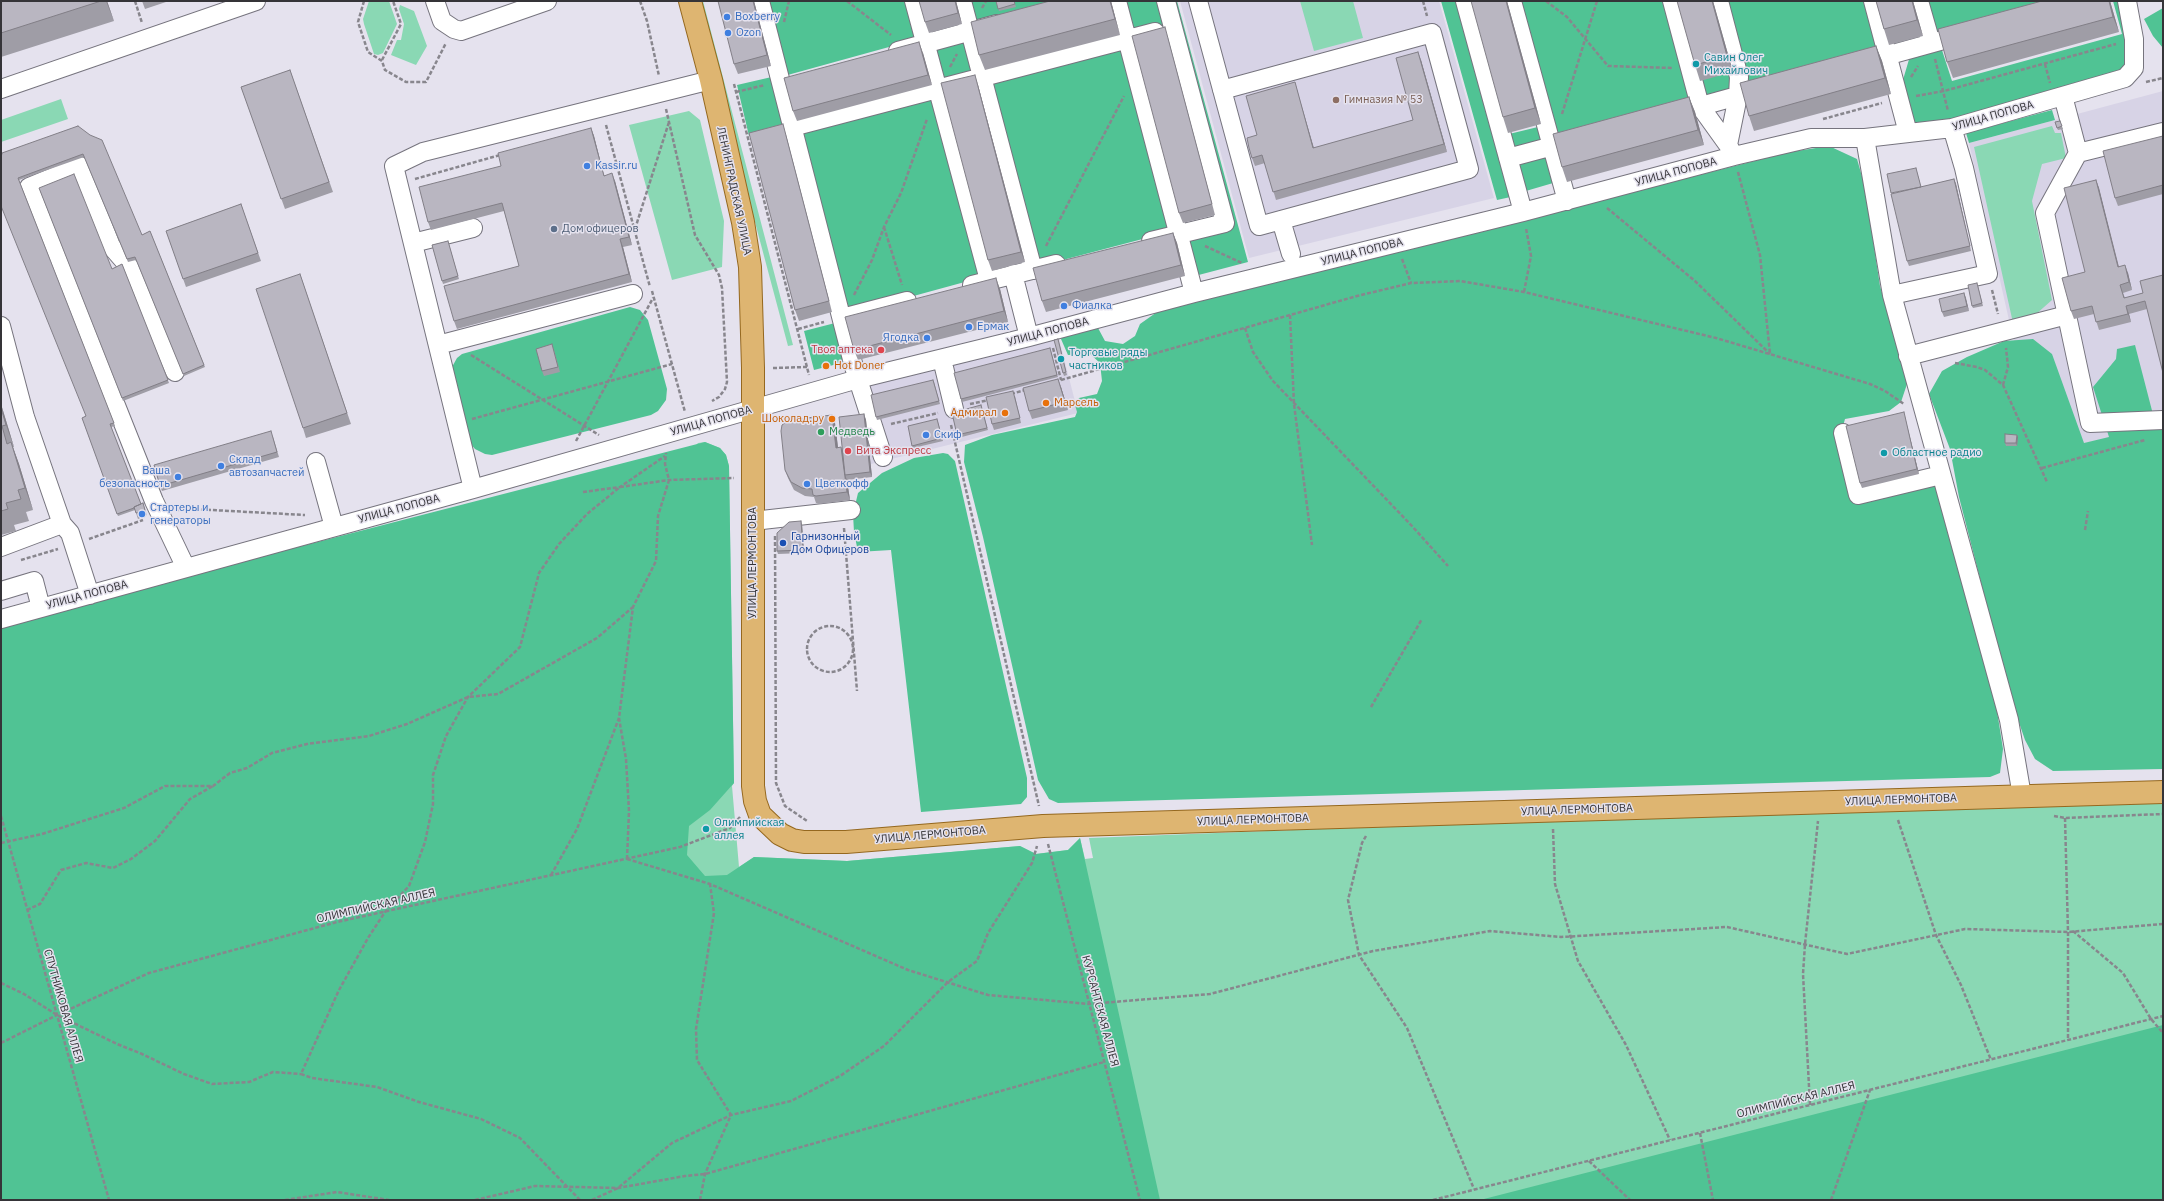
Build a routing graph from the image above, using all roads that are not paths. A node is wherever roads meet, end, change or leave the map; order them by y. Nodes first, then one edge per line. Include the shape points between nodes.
1 (256, 1) edge
2 (435, 1) edge
3 (547, 1) edge
4 (690, 1) edge
5 (760, 1) edge
6 (914, 1) edge
7 (962, 1) edge
8 (1117, 1) edge
9 (1166, 1) edge
10 (1198, 1) edge
11 (1465, 1) edge
12 (1512, 1) edge
13 (1672, 1) edge
14 (1719, 1) edge
15 (1873, 1) edge
16 (1919, 1) edge
17 (2127, 1) edge
18 (1016, 19) edge
19 (1173, 27) junction
20 (1984, 29) edge
21 (970, 32) junction
22 (1127, 39) junction
23 (925, 43) junction
24 (1931, 43) junction
25 (883, 55) edge
26 (1888, 55) junction
27 (1843, 68) edge
28 (982, 77) junction
29 (721, 79) junction
30 (1783, 84) edge
31 (1, 89) edge
32 (938, 89) junction
33 (1222, 90) junction
34 (1738, 96) junction
35 (2063, 96) junction
36 (1700, 106) junction
37 (1656, 118) edge
38 (792, 127) junction
39 (1953, 131) junction
40 (2163, 132) edge
41 (1908, 133) junction
42 (1597, 134) edge
43 (1865, 138) junction
44 (1552, 147) junction
45 (1731, 151) junction
46 (2078, 153) junction
47 (1508, 158) junction
48 (1567, 201) junction
49 (1523, 212) junction
50 (1281, 220) junction
51 (472, 228) dead end
52 (1179, 235) junction
53 (413, 243) junction
54 (1133, 246) edge
55 (1291, 254) dead end
56 (1071, 261) edge
57 (1033, 270) junction
58 (1013, 274) junction
59 (989, 280) junction
60 (959, 288) edge
61 (1194, 293) junction
62 (633, 294) dead end
63 (1892, 295) junction
64 (915, 299) edge
65 (2067, 315) junction
66 (842, 318) junction
67 (1, 326) edge
68 (1029, 337) junction
69 (444, 343) junction
70 (1908, 356) junction
71 (942, 359) junction
72 (175, 372) dead end
73 (858, 379) junction
74 (753, 409) junction
75 (954, 409) dead end
76 (2163, 420) edge
77 (1843, 432) dead end
78 (883, 458) dead end
79 (316, 462) dead end
80 (1941, 475) junction
81 (473, 489) junction
82 (847, 511) road end
83 (332, 519) junction
84 (753, 521) junction
85 (62, 524) junction
86 (1, 547) edge
87 (186, 568) junction
88 (1, 591) edge
89 (90, 595) junction
90 (41, 608) junction
91 (1, 619) edge
92 (2163, 792) edge
93 (2022, 796) junction

1 - 31 street
2 - 3 street via 442,21 462,31
4 - 29 main road, ЛЕНИНГРАДСКАЯ УЛИЦА
5 - 38 street via 788,80
6 - 23 street
7 - 21 street
8 - 22 street
9 - 19 street
10 - 33 street
11 - 47 street
12 - 44 street
13 - 36 street
14 - 34 street via 1739,77
15 - 26 street
16 - 24 street
17 - 35 street, УЛИЦА ПОПОВА via 2134,39 2134,68 2125,78
18 - 21 street
19 - 22 street
19 - 52 street via 1225,223
20 - 24 street
21 - 23 street
21 - 28 street
22 - 28 street
22 - 52 street
23 - 25 street
23 - 32 street
24 - 26 street
26 - 27 street
26 - 41 street
28 - 32 street
28 - 57 street
29 - 53 street via 664,100 423,152 394,166
29 - 74 main road, ЛЕНИНГРАДСКАЯ УЛИЦА via 750,267
30 - 34 street
32 - 38 street
32 - 59 street
33 - 50 street via 1259,226
33 - 50 street via 1432,33 1469,169
34 - 36 street
34 - 45 street
35 - 39 street, УЛИЦА ПОПОВА
35 - 46 street
36 - 37 street
36 - 45 street
38 - 66 street
39 - 41 street, УЛИЦА ПОПОВА
39 - 63 street via 1988,274
40 - 46 street
41 - 43 street, УЛИЦА ПОПОВА
42 - 44 street
43 - 45 street, УЛИЦА ПОПОВА via 1811,138
43 - 63 street
44 - 47 street
44 - 48 street
45 - 48 street, УЛИЦА ПОПОВА
46 - 65 street via 2045,213
47 - 49 street
48 - 49 street, УЛИЦА ПОПОВА
49 - 61 street, УЛИЦА ПОПОВА
50 - 55 street
51 - 53 street
52 - 54 street
52 - 61 street
53 - 69 street
56 - 57 street
57 - 58 street
58 - 59 street
58 - 68 street
59 - 60 street
61 - 68 street, УЛИЦА ПОПОВА
62 - 69 street
63 - 70 street
64 - 66 street
65 - 70 street
65 - 76 street via 2090,423
66 - 73 street
67 - 85 street via 25,416
68 - 71 street, УЛИЦА ПОПОВА
69 - 81 street via 456,423
70 - 80 street
71 - 73 street, УЛИЦА ПОПОВА
71 - 75 street
72 - 87 street via 131,269 111,246 80,166 29,186 154,501
73 - 74 street, УЛИЦА ПОПОВА
73 - 78 street
74 - 81 street, УЛИЦА ПОПОВА
74 - 84 main road, УЛИЦА ЛЕРМОНТОВА
77 - 80 street via 1858,495
79 - 83 street
80 - 93 street via 2009,720
81 - 83 street, УЛИЦА ПОПОВА
82 - 84 street
83 - 87 street, УЛИЦА ПОПОВА
84 - 93 main road, УЛИЦА ЛЕРМОНТОВА via 753,786 760,815 771,828 792,840 846,842 1043,826
85 - 86 street
85 - 89 street via 70,533
87 - 89 street, УЛИЦА ПОПОВА
88 - 90 street via 34,581
89 - 90 street, УЛИЦА ПОПОВА
90 - 91 street, УЛИЦА ПОПОВА
92 - 93 main road, УЛИЦА ЛЕРМОНТОВА

